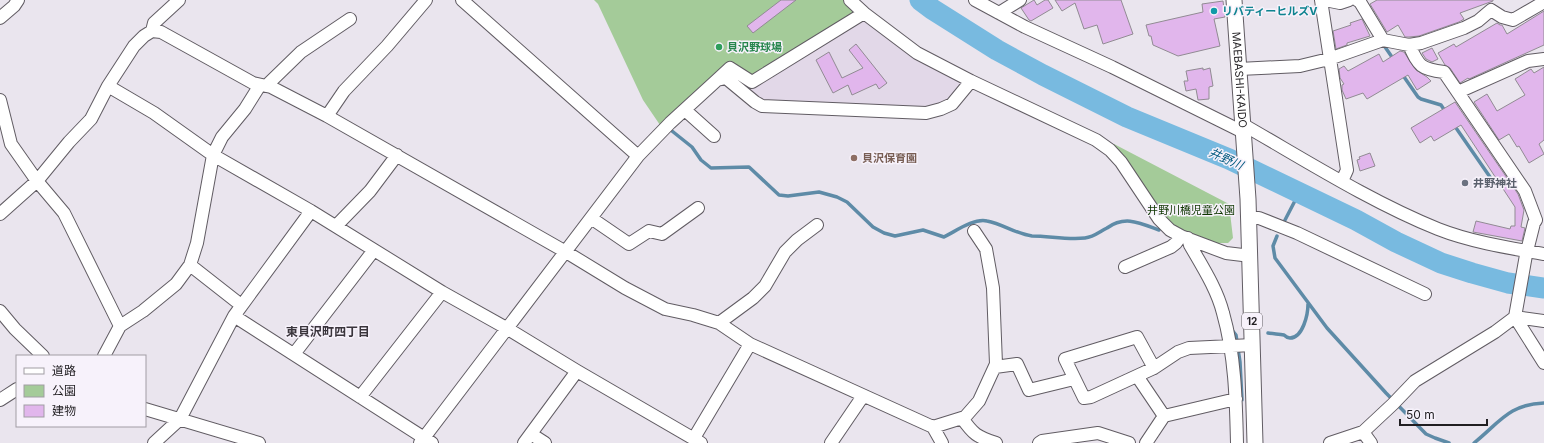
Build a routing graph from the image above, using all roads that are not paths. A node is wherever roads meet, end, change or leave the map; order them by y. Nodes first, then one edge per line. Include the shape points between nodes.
1 (18, 0) edge
2 (179, 0) edge
3 (426, 0) edge
4 (462, 0) edge
5 (850, 0) edge
6 (975, 0) edge
7 (1020, 0) edge
8 (1234, 0) edge
9 (1321, 0) edge
10 (1325, 0) edge
11 (1350, 0) edge
12 (1357, 0) edge
13 (1544, 2) edge
14 (864, 13) junction
15 (999, 13) junction
16 (0, 18) edge
17 (350, 19) dead end
18 (152, 31) junction
19 (1383, 40) junction
20 (1409, 45) junction
21 (1329, 59) junction
22 (1544, 59) edge
23 (1239, 69) junction
24 (717, 80) junction
25 (971, 81) junction
26 (263, 85) junction
27 (108, 86) junction
28 (1458, 92) junction
29 (0, 100) edge
30 (685, 110) junction
31 (327, 116) junction
32 (1243, 130) junction
33 (714, 136) dead end
34 (213, 155) junction
35 (397, 155) junction
36 (638, 156) junction
37 (37, 181) junction
38 (1342, 181) junction
39 (698, 208) dead end
40 (311, 211) junction
41 (0, 214) edge
42 (1540, 217) edge
43 (591, 218) junction
44 (1249, 218) junction
45 (817, 225) dead end
46 (336, 226) junction
47 (974, 231) dead end
48 (1185, 237) junction
49 (374, 250) junction
50 (566, 252) junction
51 (1527, 253) junction
52 (1544, 254) edge
53 (1251, 256) junction
54 (190, 265) junction
55 (1125, 267) dead end
56 (442, 292) junction
57 (1426, 294) dead end
58 (241, 305) junction
59 (0, 311) edge
60 (1516, 315) junction
61 (234, 316) junction
62 (1544, 321) edge
63 (719, 323) junction
64 (120, 326) junction
65 (508, 329) junction
66 (750, 344) junction
67 (1253, 345) junction
68 (1230, 346) junction
69 (294, 354) junction
70 (42, 355) edge
71 (105, 355) edge
72 (1544, 363) edge
73 (995, 367) junction
74 (1154, 368) junction
75 (577, 371) junction
76 (1137, 376) junction
77 (1074, 379) junction
78 (16, 390) edge
79 (863, 396) junction
80 (360, 397) junction
81 (1236, 399) junction
82 (0, 400) edge
83 (146, 409) edge
84 (1164, 416) junction
85 (962, 418) junction
86 (180, 419) junction
87 (934, 426) junction
88 (1363, 432) junction
89 (528, 439) edge
90 (426, 441) edge
91 (697, 441) edge
92 (158, 442) edge
93 (259, 443) edge
94 (545, 443) edge
95 (831, 443) edge
96 (942, 443) edge
97 (996, 443) edge
98 (1040, 443) edge
99 (1129, 443) edge
100 (1146, 443) edge
101 (1237, 443) edge
102 (1255, 443) edge
103 (1330, 443) edge
104 (1371, 443) edge

1 - 16 street
2 - 18 street via 154,23
3 - 31 street via 344,91
4 - 36 street
5 - 14 street
6 - 15 street
7 - 15 street
8 - 23 main road, MAEBASHI-KAIDO / 12
9 - 21 street
10 - 11 street via 1340,3
12 - 19 street
13 - 20 street via 1513,20 1491,10 1464,28
14 - 24 street via 752,82 730,68
14 - 25 street via 917,54
15 - 32 street
17 - 26 street via 301,52
18 - 26 street via 161,32 253,83
18 - 27 street via 134,46
19 - 20 street
19 - 21 street
20 - 28 street via 1418,63 1444,72
21 - 23 street via 1300,66
21 - 38 street via 1347,170
22 - 28 street via 1528,61
23 - 32 main road, MAEBASHI-KAIDO / 12
24 - 25 street via 726,78 762,106 926,113 952,104
24 - 30 street
25 - 48 street via 1096,140 1110,150 1160,219 1170,230
26 - 31 street
26 - 34 street via 222,137
27 - 34 street via 154,113
27 - 37 street via 91,119
28 - 42 street
29 - 37 street via 11,144
30 - 33 street
30 - 36 street
31 - 35 street
32 - 38 street
32 - 44 main road, 12
34 - 40 street
34 - 54 street via 197,244
35 - 46 street via 370,191
35 - 50 street
36 - 43 street
37 - 41 street
37 - 64 street via 64,213
38 - 51 street via 1438,229
39 - 43 street via 662,234 649,231 628,244
40 - 46 street
40 - 58 street
42 - 51 street via 1534,223
43 - 50 street
44 - 53 main road, 12
44 - 57 street via 1260,218 1297,232
45 - 63 street via 786,252 765,286
46 - 49 street
47 - 73 street via 986,249 993,288
48 - 53 street via 1226,253
48 - 55 street via 1171,247
48 - 68 street via 1219,301
49 - 56 street
49 - 69 street
50 - 63 street via 665,309
50 - 65 street
51 - 52 street
51 - 60 street
53 - 67 main road, 12
54 - 58 street
54 - 64 street via 176,284 144,311
56 - 65 street
56 - 80 street
58 - 61 street
59 - 70 street
60 - 62 street
60 - 72 street
60 - 88 street via 1495,332 1415,381
61 - 69 street
61 - 86 street
63 - 66 street
64 - 71 street
65 - 75 street
65 - 90 street
66 - 79 street
66 - 91 street
67 - 68 street
67 - 102 main road, 12
68 - 74 street via 1189,348
68 - 81 street
69 - 80 street
73 - 77 street via 1017,364 1029,390
73 - 85 street via 979,401
74 - 76 street
74 - 77 street via 1137,337 1065,359
75 - 89 street
75 - 91 street
76 - 77 street via 1084,398
76 - 84 street
78 - 82 street
79 - 87 street
79 - 95 street
80 - 90 street
81 - 84 street
81 - 101 street
83 - 86 street
84 - 100 street
85 - 87 street
85 - 97 street via 980,437
86 - 92 street
86 - 93 street
87 - 96 street
88 - 103 street
88 - 104 street
89 - 94 street
98 - 99 street via 1042,440 1098,434

